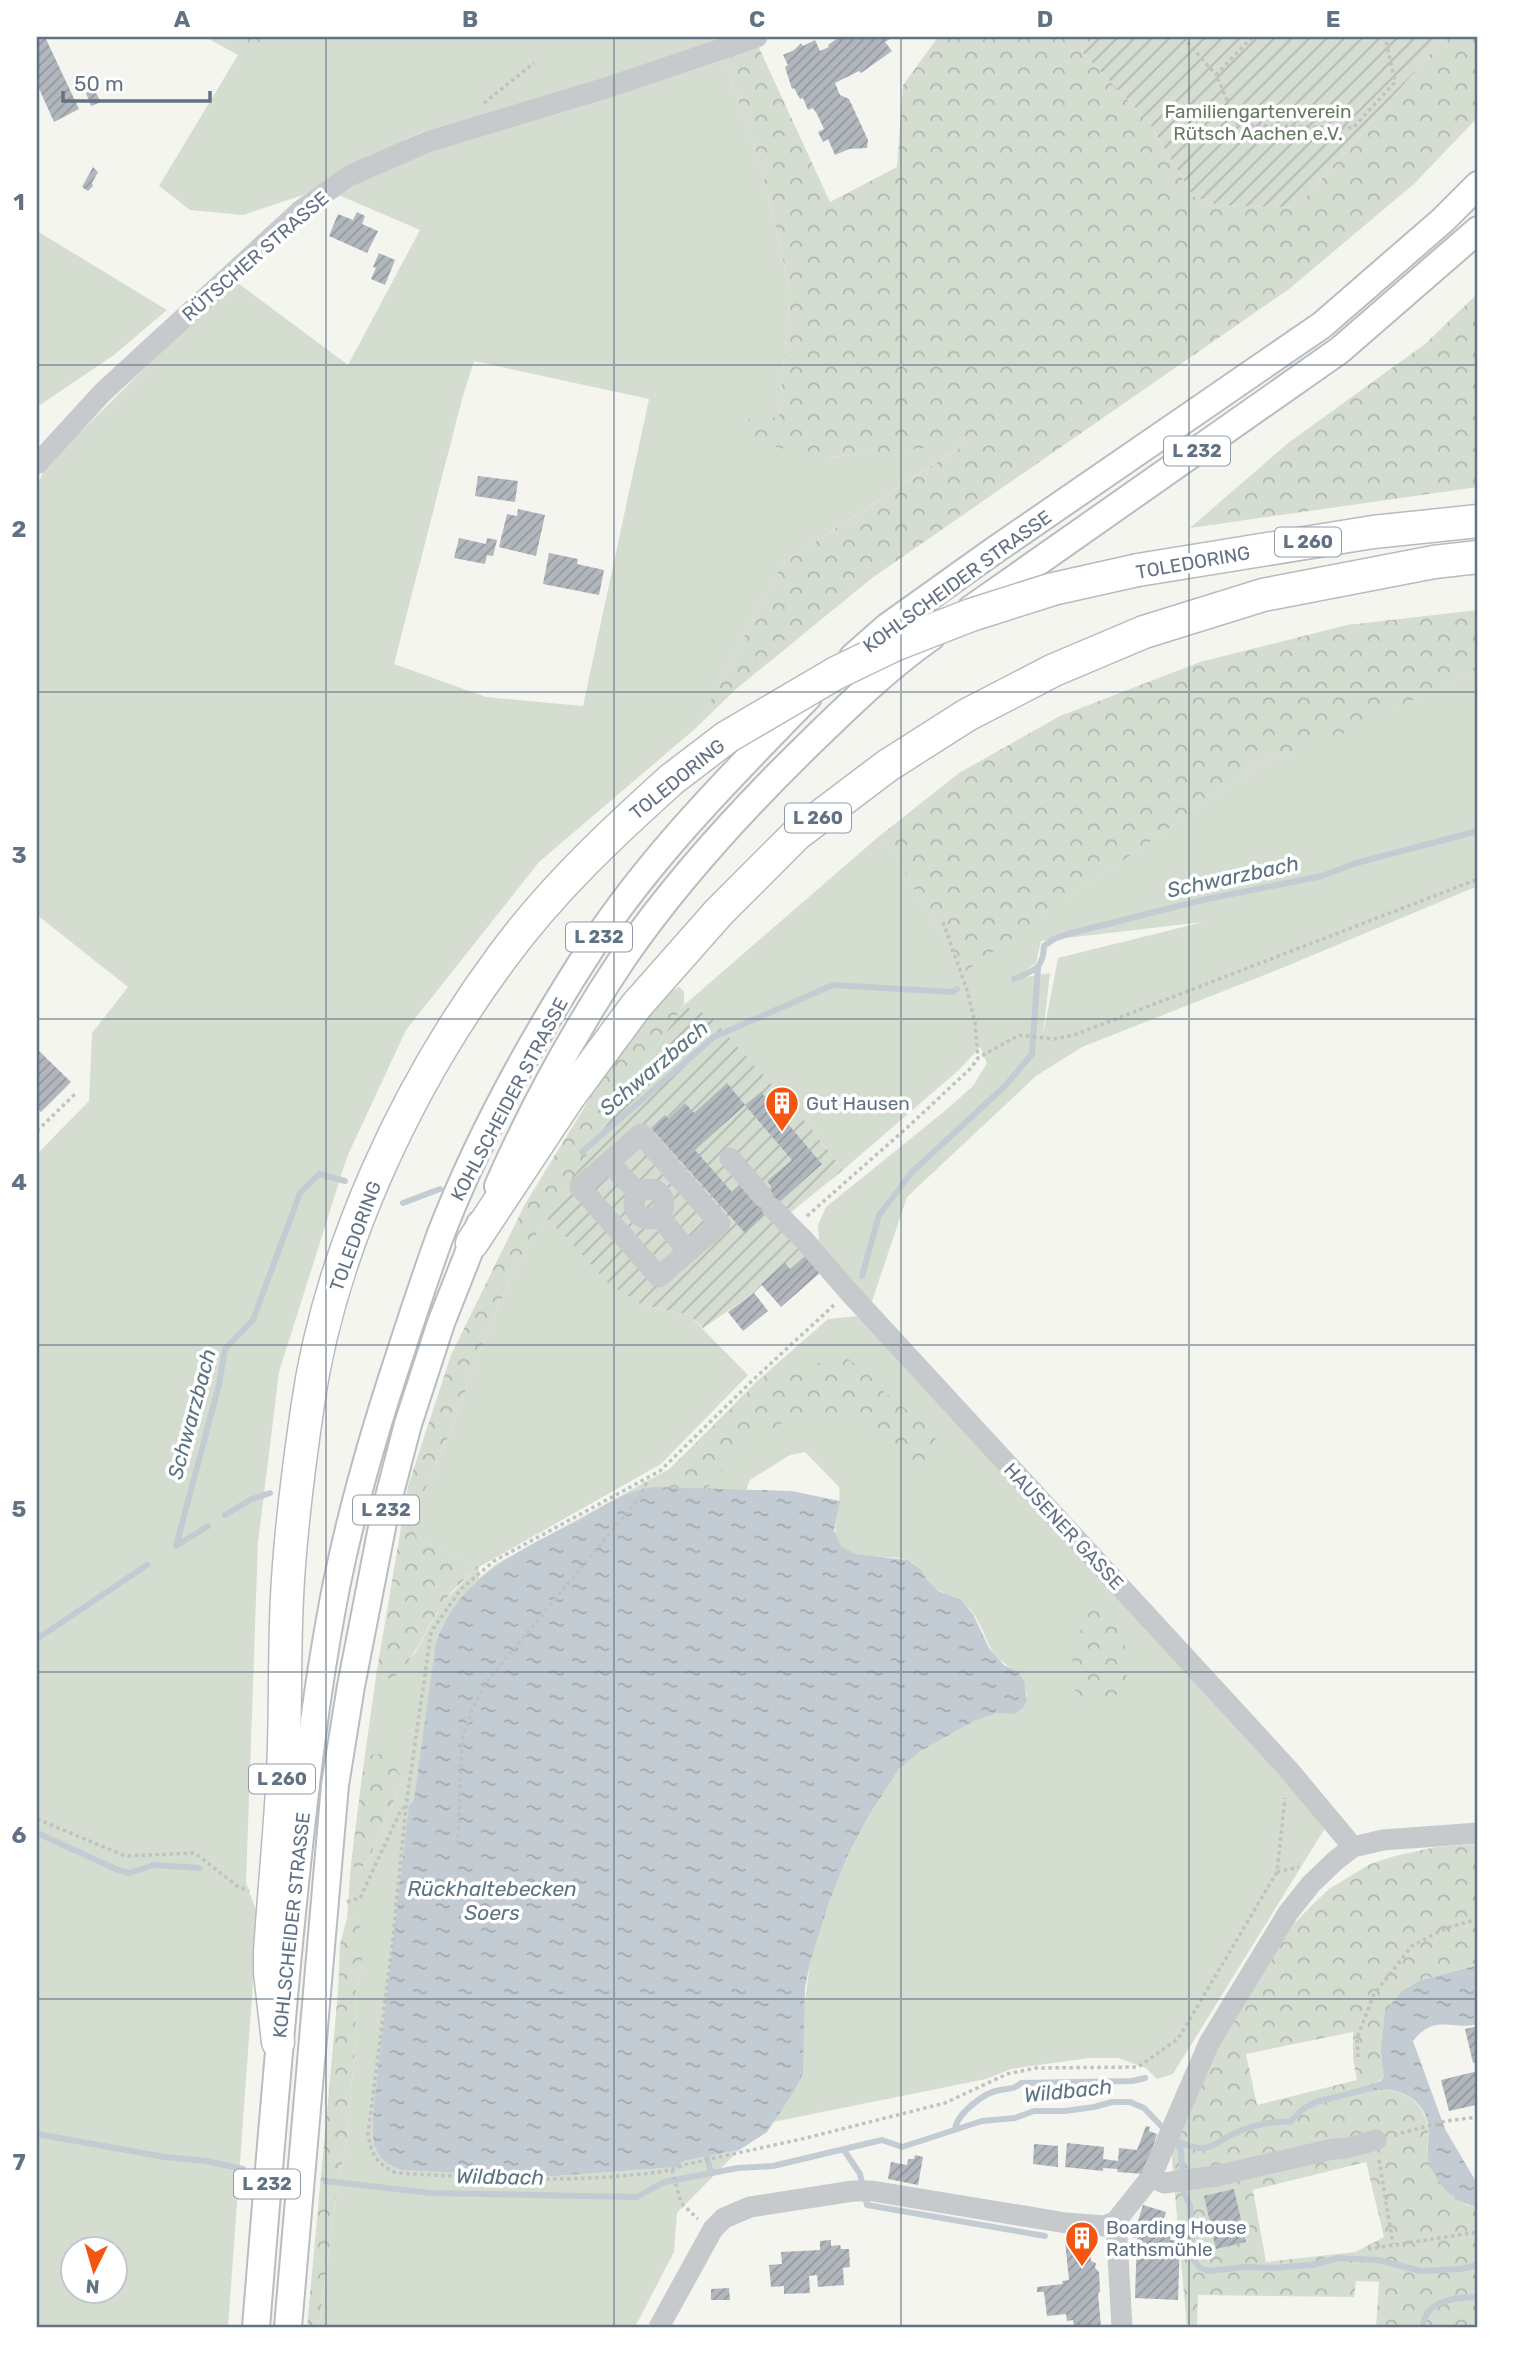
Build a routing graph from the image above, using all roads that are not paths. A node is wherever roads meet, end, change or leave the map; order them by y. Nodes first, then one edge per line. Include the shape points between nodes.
1 (757, 37) edge
2 (1478, 185) edge
3 (1478, 230) edge
4 (37, 464) edge
5 (1478, 521) edge
6 (1478, 557) edge
7 (730, 1158) dead end
8 (608, 1162) junction
9 (472, 1243) junction
10 (688, 1251) junction
11 (1478, 1833) edge
12 (1353, 1847) junction
13 (278, 2042) junction
14 (1376, 2140) road end
15 (1151, 2177) junction
16 (1116, 2221) junction
17 (256, 2327) edge
18 (288, 2327) edge
19 (659, 2327) edge
20 (1122, 2327) edge

1 - 4 street, RÜTSCHER STRASSE via 428,142 349,176 276,232 103,392
2 - 13 main road, KOHLSCHEIDER STRASSE / L 232 via 1322,325 878,636 812,693 684,828 595,943 524,1060 458,1193 378,1419 334,1598 318,1688
3 - 9 main road, KOHLSCHEIDER STRASSE / L 232 via 1340,350 920,644 846,707 777,775 690,872 624,958 554,1073
5 - 13 highway, TOLEDORING / L 260, bridge via 1373,532 1138,570 1053,589 894,645 727,737 672,779 607,837 503,956 450,1034 372,1186 332,1294 307,1407 287,1596 283,1771 270,1952
6 - 9 highway, L 260 via 1264,595 1144,632 1054,670 967,715 887,766 797,834 719,912 636,1006 568,1098
7 - 12 street, HAUSENER GASSE via 1288,1769
8 - 10 street via 638,1193 648,1188 659,1192 664,1204 659,1216
8 - 10 street via 580,1187 650,1267 659,1277
8 - 10 street via 641,1134 720,1224
9 - 18 main road, KOHLSCHEIDER STRASSE / L 232 via 408,1424 385,1513 351,1686 335,1785
11 - 12 street via 1383,1840
12 - 15 street via 1311,1884 1288,1913 1209,2043
13 - 17 main road, KOHLSCHEIDER STRASSE / L 232
14 - 15 street via 1216,2176 1164,2183
15 - 16 street
16 - 19 street via 1105,2227 1066,2223 862,2191 750,2207 724,2218 713,2229
16 - 20 street

